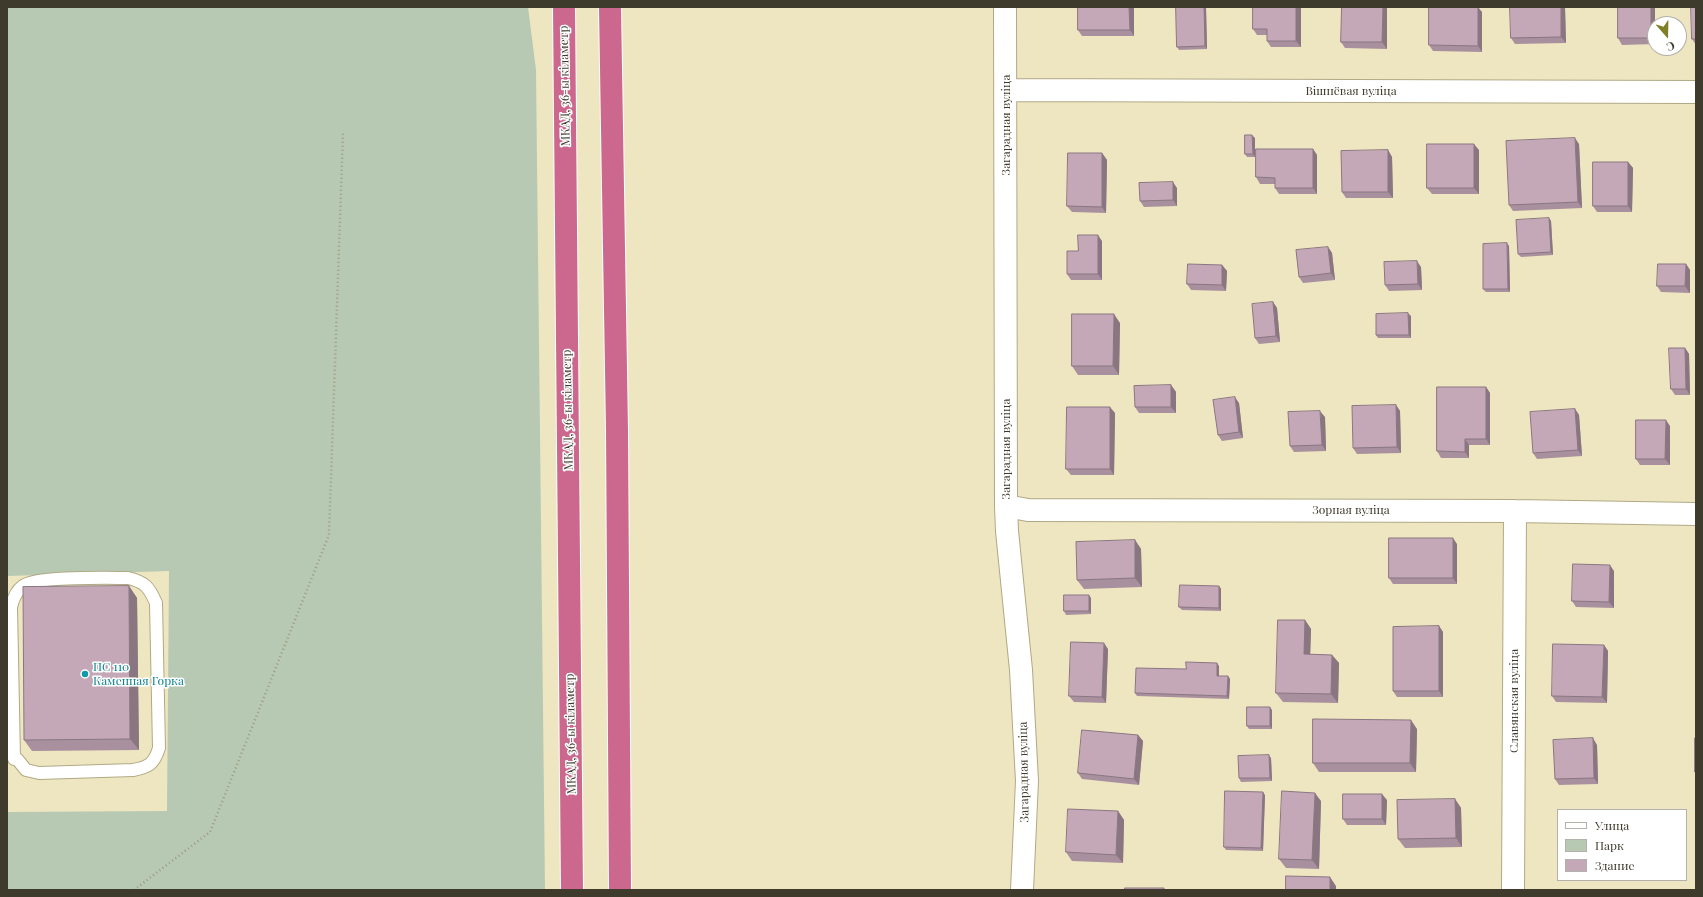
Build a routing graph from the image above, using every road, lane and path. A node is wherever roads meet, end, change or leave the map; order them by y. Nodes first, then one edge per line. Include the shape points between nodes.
1 (564, 7) edge
2 (610, 7) edge
3 (1005, 7) edge
4 (1006, 90) junction
5 (1696, 92) edge
6 (343, 133) dead end
7 (1006, 506) junction
8 (1516, 511) junction
9 (1696, 514) edge
10 (11, 760) edge
11 (134, 890) edge
12 (572, 890) edge
13 (620, 890) edge
14 (1022, 890) edge
15 (1513, 890) edge

1 - 12 highway, МКАД, 36-ы кіламетр
2 - 13 highway via 617,430
3 - 4 street, Загарадная вуліца
4 - 5 street, Вішнёвая вуліца
4 - 7 street, Загарадная вуліца
6 - 11 path via 329,535 210,832
7 - 8 street, Зорная вуліца via 1028,510
7 - 14 street, Загарадная вуліца via 1021,670 1027,781
8 - 9 street, Зорная вуліца
8 - 15 street, Славянская вуліца
10 - 10 lane via 11,607 15,595 23,585 38,580 128,578 141,581 151,590 156,603 159,748 156,760 145,768 133,770 39,774 26,770 17,759

